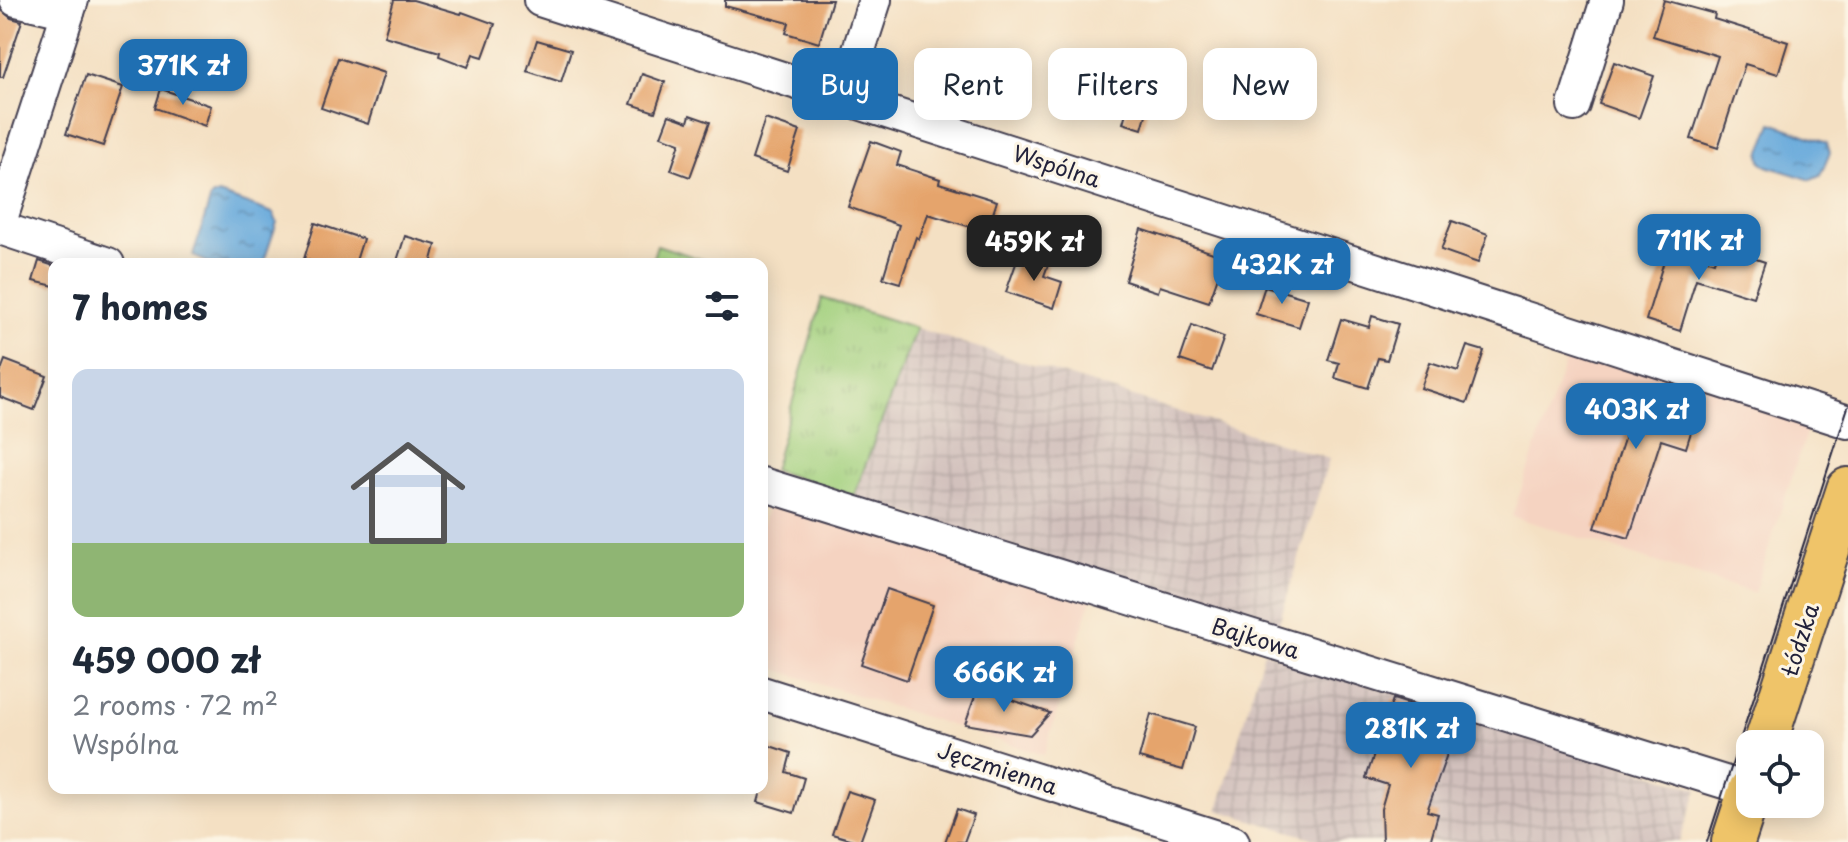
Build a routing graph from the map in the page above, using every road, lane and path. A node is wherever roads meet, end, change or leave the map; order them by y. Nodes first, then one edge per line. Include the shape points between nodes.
1 (16, 0) edge
2 (540, 0) edge
3 (875, 0) edge
4 (1607, 0) edge
5 (70, 6) edge
6 (860, 48) edge
7 (792, 80) edge
8 (1574, 105) dead end
9 (898, 114) edge
10 (0, 225) edge
11 (91, 258) edge
12 (1848, 422) edge
13 (768, 486) edge
14 (1848, 489) edge
15 (768, 695) edge
16 (1770, 730) edge
17 (1736, 786) edge
18 (1741, 818) edge
19 (1233, 842) edge
20 (1733, 842) edge

1 - 5 street
2 - 7 street, Wspólna
3 - 6 street
4 - 8 street
5 - 10 street
9 - 12 street, Wspólna
10 - 11 street
13 - 17 street, Bajkowa
14 - 16 main road, Łódzka
15 - 19 street, Jęczmienna
18 - 20 main road

